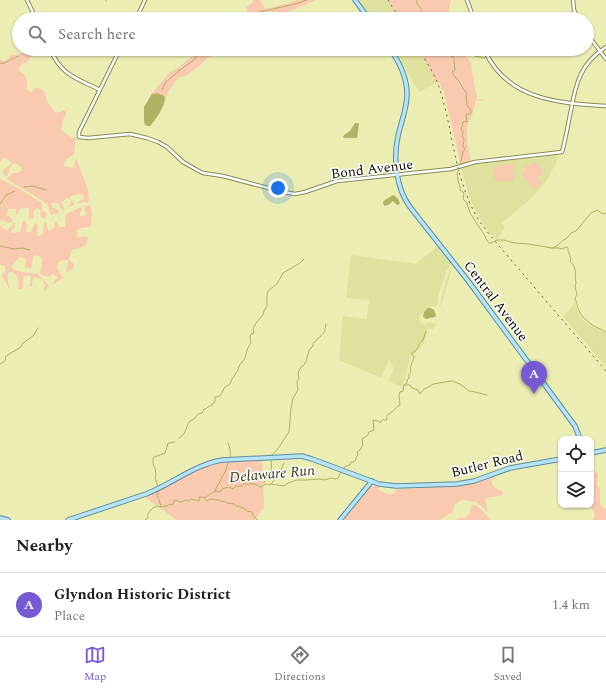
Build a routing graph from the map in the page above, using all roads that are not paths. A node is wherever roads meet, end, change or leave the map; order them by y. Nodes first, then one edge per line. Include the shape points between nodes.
1 (27, 0) edge
2 (145, 0) edge
3 (355, 0) edge
4 (468, 0) edge
5 (573, 0) edge
6 (33, 12) edge
7 (139, 12) edge
8 (364, 12) edge
9 (472, 12) edge
10 (575, 12) edge
11 (594, 43) edge
12 (606, 47) edge
13 (600, 51) junction
14 (53, 56) edge
15 (117, 56) edge
16 (394, 56) edge
17 (488, 56) edge
18 (606, 59) edge
19 (100, 90) junction
20 (572, 104) junction
21 (606, 106) edge
22 (397, 175) junction
23 (579, 436) edge
24 (606, 450) edge
25 (594, 452) edge
26 (558, 459) edge
27 (372, 481) junction
28 (0, 518) edge
29 (8, 520) edge
30 (68, 520) edge
31 (340, 520) edge

1 - 6 street
2 - 7 street
3 - 8 main road
4 - 9 street
5 - 10 street
11 - 13 street
12 - 13 street
13 - 18 street
13 - 20 street via 582,72
14 - 19 street via 66,72
15 - 19 street
16 - 22 main road, Central Avenue via 406,81 407,95 397,142
17 - 20 street via 498,71 519,89 538,97
19 - 22 street, Bond Avenue via 79,137 130,134 147,138 166,146 185,164 204,173 292,194 334,182
20 - 21 street
20 - 22 street, Bond Avenue via 562,152 475,162 451,169
22 - 23 main road, Central Avenue via 407,204 516,346 575,426
24 - 25 main road
26 - 27 main road, Butler Road via 510,468 474,481 457,484 392,486
27 - 30 main road, Butler Road via 302,456 223,460 196,468 146,494
27 - 31 main road
28 - 29 main road

